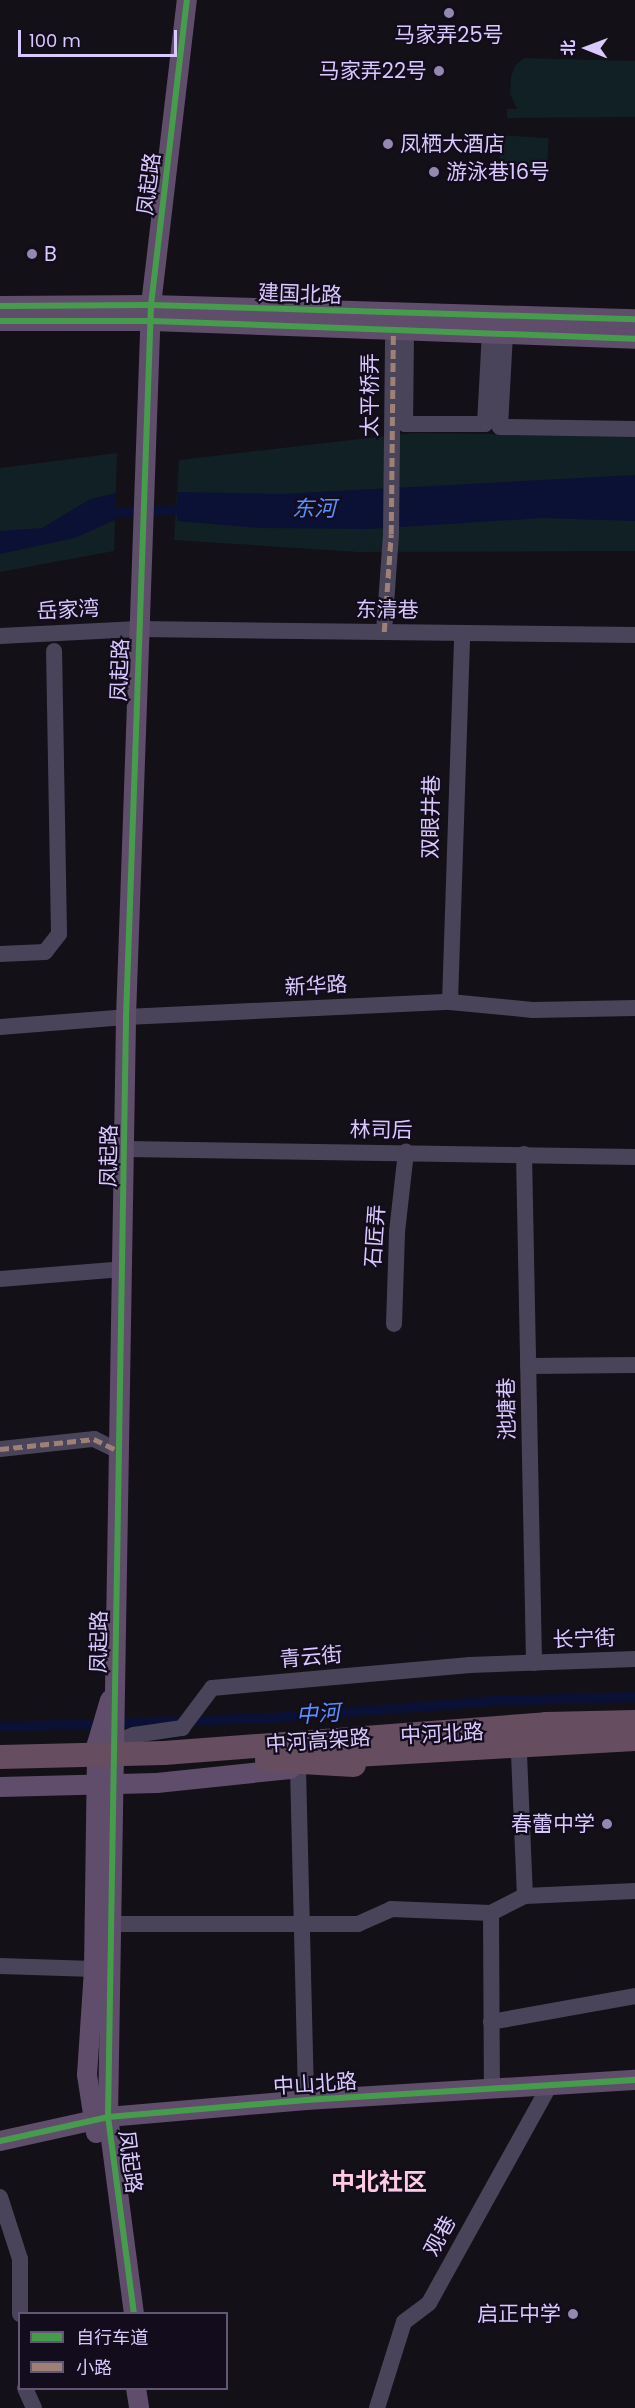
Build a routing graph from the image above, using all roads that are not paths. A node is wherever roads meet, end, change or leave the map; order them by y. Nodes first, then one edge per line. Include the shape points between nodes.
1 (187, 0) edge
2 (0, 306) edge
3 (152, 313) junction
4 (635, 320) edge
5 (0, 321) edge
6 (400, 333) junction
7 (498, 334) junction
8 (635, 339) edge
9 (635, 429) edge
10 (138, 629) junction
11 (384, 632) junction
12 (462, 634) junction
13 (635, 635) edge
14 (0, 636) edge
15 (54, 651) dead end
16 (0, 954) edge
17 (450, 1002) junction
18 (635, 1008) edge
19 (126, 1017) junction
20 (0, 1027) edge
21 (126, 1149) junction
22 (406, 1152) junction
23 (524, 1154) junction
24 (635, 1157) edge
25 (123, 1269) junction
26 (0, 1279) edge
27 (394, 1324) dead end
28 (635, 1365) edge
29 (528, 1366) junction
30 (0, 1449) edge
31 (119, 1451) junction
32 (635, 1659) edge
33 (534, 1663) junction
34 (635, 1712) edge
35 (635, 1722) edge
36 (546, 1724) junction
37 (107, 1731) junction
38 (635, 1739) edge
39 (0, 1747) edge
40 (635, 1747) edge
41 (519, 1754) junction
42 (635, 1754) edge
43 (0, 1757) edge
44 (267, 1760) junction
45 (298, 1768) junction
46 (0, 1771) edge
47 (116, 1785) junction
48 (96, 1786) junction
49 (0, 1787) edge
50 (635, 1892) edge
51 (525, 1896) junction
52 (491, 1913) junction
53 (113, 1924) junction
54 (302, 1924) junction
55 (0, 1966) edge
56 (94, 1969) junction
57 (635, 1996) edge
58 (491, 2022) junction
59 (635, 2080) edge
60 (550, 2085) junction
61 (492, 2088) junction
62 (306, 2100) junction
63 (101, 2119) junction
64 (0, 2141) edge
65 (0, 2197) edge
66 (20, 2312) edge
67 (124, 2312) edge
68 (134, 2312) edge
69 (26, 2390) edge
70 (136, 2390) edge
71 (144, 2390) edge
72 (34, 2408) edge
73 (139, 2408) edge
74 (147, 2408) edge
75 (377, 2408) edge

1 - 3 main road, 凤起路
2 - 3 main road, 建国北路
3 - 4 main road, 建国北路
3 - 5 main road, 建国北路
3 - 6 main road, 建国北路
3 - 10 main road, 凤起路
6 - 7 main road, 建国北路
6 - 7 street via 405,424 485,424
6 - 11 street, 太平桥弄
7 - 8 main road, 建国北路
7 - 9 street via 500,427
10 - 11 street, 东清巷
10 - 14 street, 岳家湾
10 - 19 main road, 凤起路
11 - 12 street, 东清巷
12 - 13 street, 东清巷
12 - 17 street, 双眼井巷
15 - 16 street via 59,934 45,952
17 - 18 street, 新华路 via 533,1010
17 - 19 street, 新华路
19 - 20 street, 新华路
19 - 21 main road, 凤起路
21 - 22 street, 林司后
21 - 25 main road, 凤起路
22 - 23 street, 林司后
22 - 27 street, 石匠弄 via 397,1232
23 - 24 street, 林司后
23 - 29 street, 池塘巷
25 - 26 street
25 - 31 main road, 凤起路
28 - 29 street
29 - 33 street, 池塘巷
30 - 31 street via 94,1439
31 - 37 main road, 凤起路 via 115,1690
32 - 33 street, 长宁街
33 - 37 street, 青云街 via 212,1688 182,1728 134,1735
34 - 36 highway
34 - 37 main road, 中河北路 via 559,1712 162,1745
35 - 36 highway, 中河高架路
36 - 43 highway, 中河高架路 via 164,1753
37 - 39 main road, 中河北路
37 - 47 main road, 凤起路
37 - 48 main road
38 - 44 highway, 中河高架路
40 - 41 main road, 中河北路
41 - 45 main road, 中河北路
41 - 51 street
42 - 44 highway via 373,1767
44 - 46 highway, 中河高架路
45 - 47 main road, 中河北路
45 - 54 street
47 - 48 main road, 中河北路
47 - 53 main road, 凤起路
48 - 49 main road, 中河北路
48 - 56 main road
50 - 51 street
51 - 52 street
52 - 54 street via 391,1909 358,1924
52 - 58 street
53 - 54 street
53 - 63 main road, 凤起路
54 - 62 street
55 - 56 street
56 - 63 main road via 87,2075
57 - 58 street
58 - 61 street
59 - 60 main road, 中山北路
60 - 61 main road, 中山北路
60 - 75 street, 观巷 via 429,2303 404,2322
61 - 62 main road, 中山北路
62 - 63 main road, 中山北路
63 - 64 main road, 中山北路
63 - 67 main road
63 - 68 main road, 凤起路
65 - 66 street via 20,2259
69 - 72 street
70 - 73 main road
71 - 74 main road

